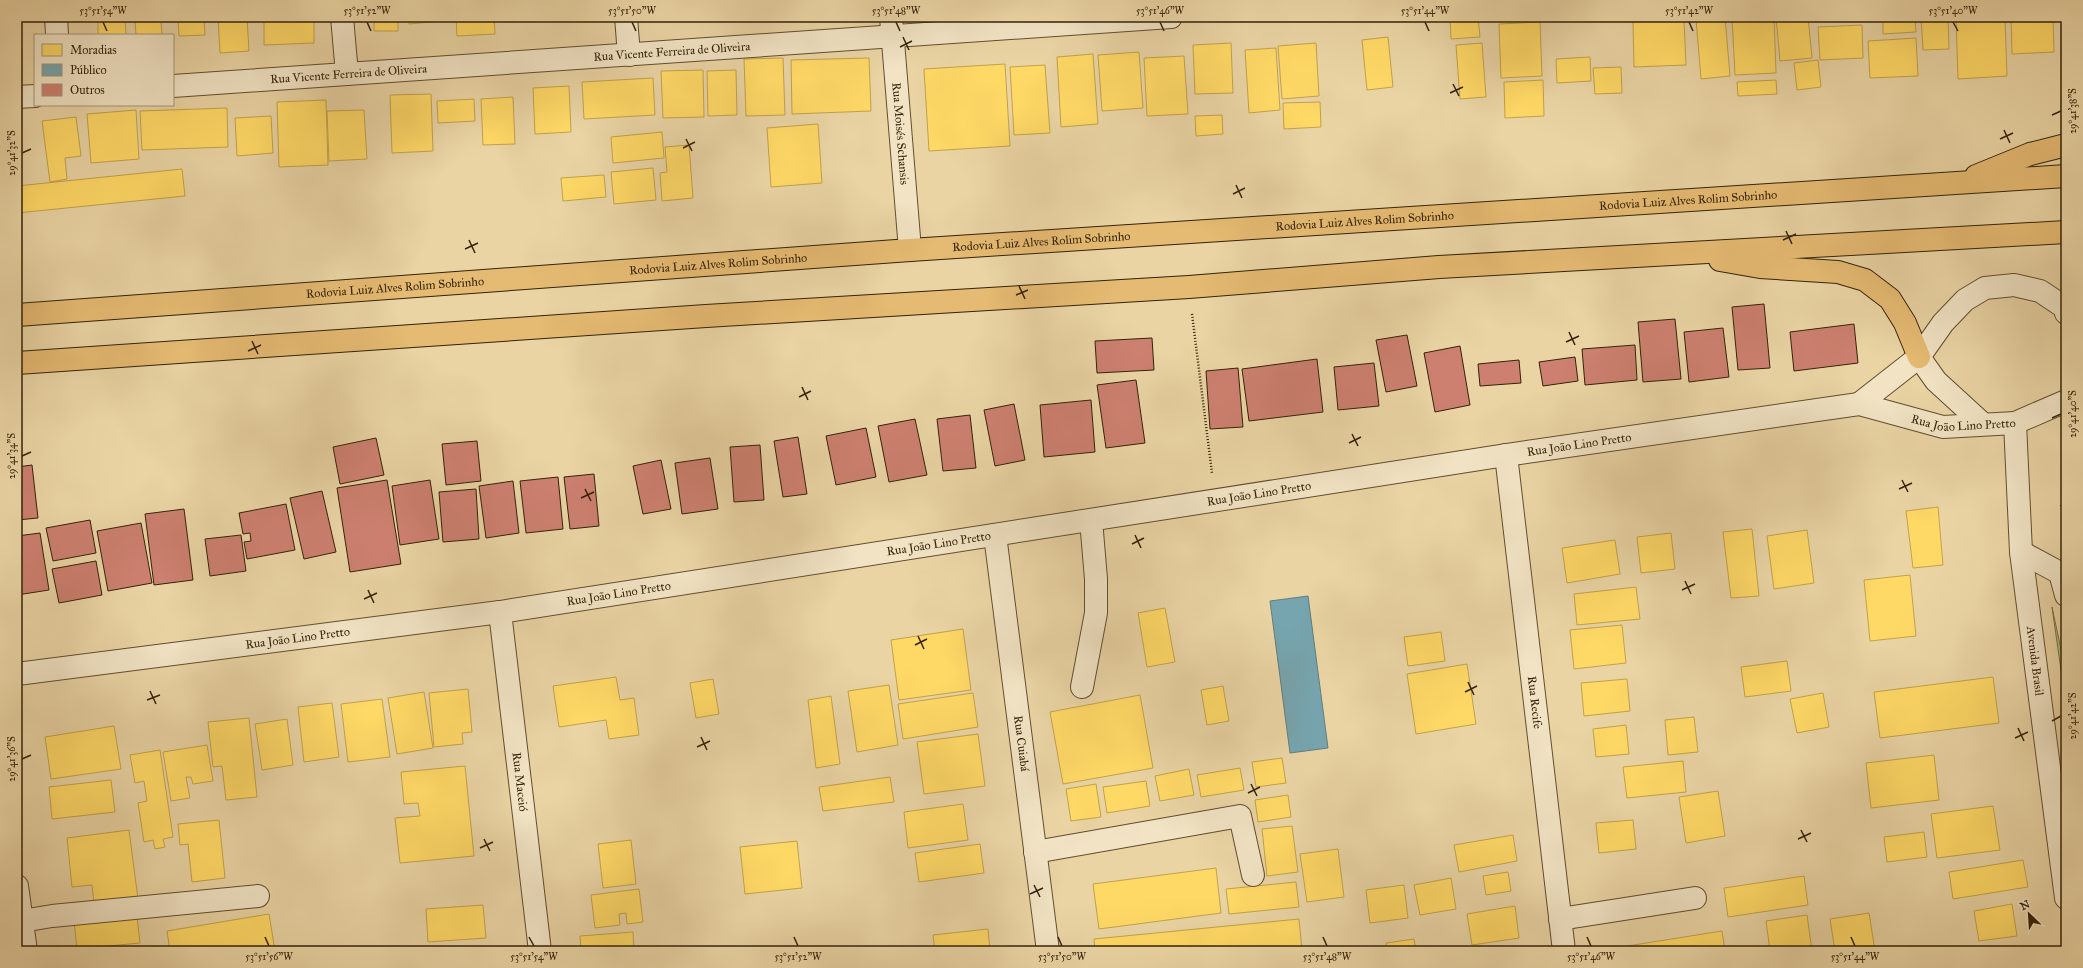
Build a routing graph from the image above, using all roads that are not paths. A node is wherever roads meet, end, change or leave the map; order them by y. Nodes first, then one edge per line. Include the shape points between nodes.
1 (56, 17) edge
2 (342, 17) edge
3 (626, 17) edge
4 (1172, 17) edge
5 (892, 27) edge
6 (57, 34) edge
7 (629, 55) junction
8 (346, 74) junction
9 (174, 86) edge
10 (34, 96) edge
11 (17, 97) edge
12 (2066, 145) edge
13 (2066, 176) edge
14 (1960, 182) junction
15 (2066, 232) edge
16 (910, 250) junction
17 (1683, 254) junction
18 (2065, 309) edge
19 (17, 315) edge
20 (1919, 358) junction
21 (17, 362) edge
22 (2066, 401) edge
23 (1859, 404) junction
24 (2015, 423) junction
25 (1983, 424) junction
26 (1506, 455) junction
27 (1091, 520) junction
28 (995, 535) junction
29 (2021, 552) junction
30 (2066, 595) edge
31 (500, 612) junction
32 (17, 674) edge
33 (1082, 687) dead end
34 (1035, 852) junction
35 (1253, 875) dead end
36 (17, 886) edge
37 (258, 896) dead end
38 (1695, 898) dead end
39 (2066, 898) edge
40 (1560, 919) junction
41 (22, 921) junction
42 (26, 951) edge
43 (540, 951) edge
44 (1048, 951) edge
45 (1564, 951) edge

1 - 6 street
2 - 8 street
3 - 7 street
4 - 5 street, Rua Vicente Ferreira de Oliveira
5 - 7 street, Rua Vicente Ferreira de Oliveira
5 - 16 street, Rua Moisés Schansis
7 - 8 street, Rua Vicente Ferreira de Oliveira
8 - 9 street, Rua Vicente Ferreira de Oliveira
10 - 11 street
12 - 14 highway via 2030,154
13 - 14 highway, Rodovia Luiz Alves Rolim Sobrinho
14 - 16 highway, Rodovia Luiz Alves Rolim Sobrinho
15 - 17 highway
16 - 19 highway, Rodovia Luiz Alves Rolim Sobrinho
17 - 20 highway via 1760,267 1838,272 1865,280 1890,299
17 - 21 highway
18 - 20 street, Rua João Lino Pretto via 2040,291 2014,285 1985,288 1965,300 1943,323
20 - 23 street, Rua João Lino Pretto
20 - 25 street via 1936,381
22 - 24 street, Rua João Lino Pretto
23 - 25 street, Rua João Lino Pretto via 1943,427
23 - 26 street, Rua João Lino Pretto
24 - 25 street, Rua João Lino Pretto
24 - 29 street, Avenida Brasil
26 - 27 street, Rua João Lino Pretto
26 - 40 street, Rua Recife
27 - 28 street, Rua João Lino Pretto
27 - 33 street via 1096,613
28 - 31 street, Rua João Lino Pretto
28 - 34 street, Rua Cuiabá
29 - 30 street via 2060,573
29 - 39 street, Avenida Brasil
31 - 32 street, Rua João Lino Pretto
31 - 43 street, Rua Maceió
34 - 35 street via 1240,816
34 - 44 street, Rua Cuiabá
36 - 41 street
37 - 41 street
38 - 40 street
40 - 45 street, Rua Recife
41 - 42 street

